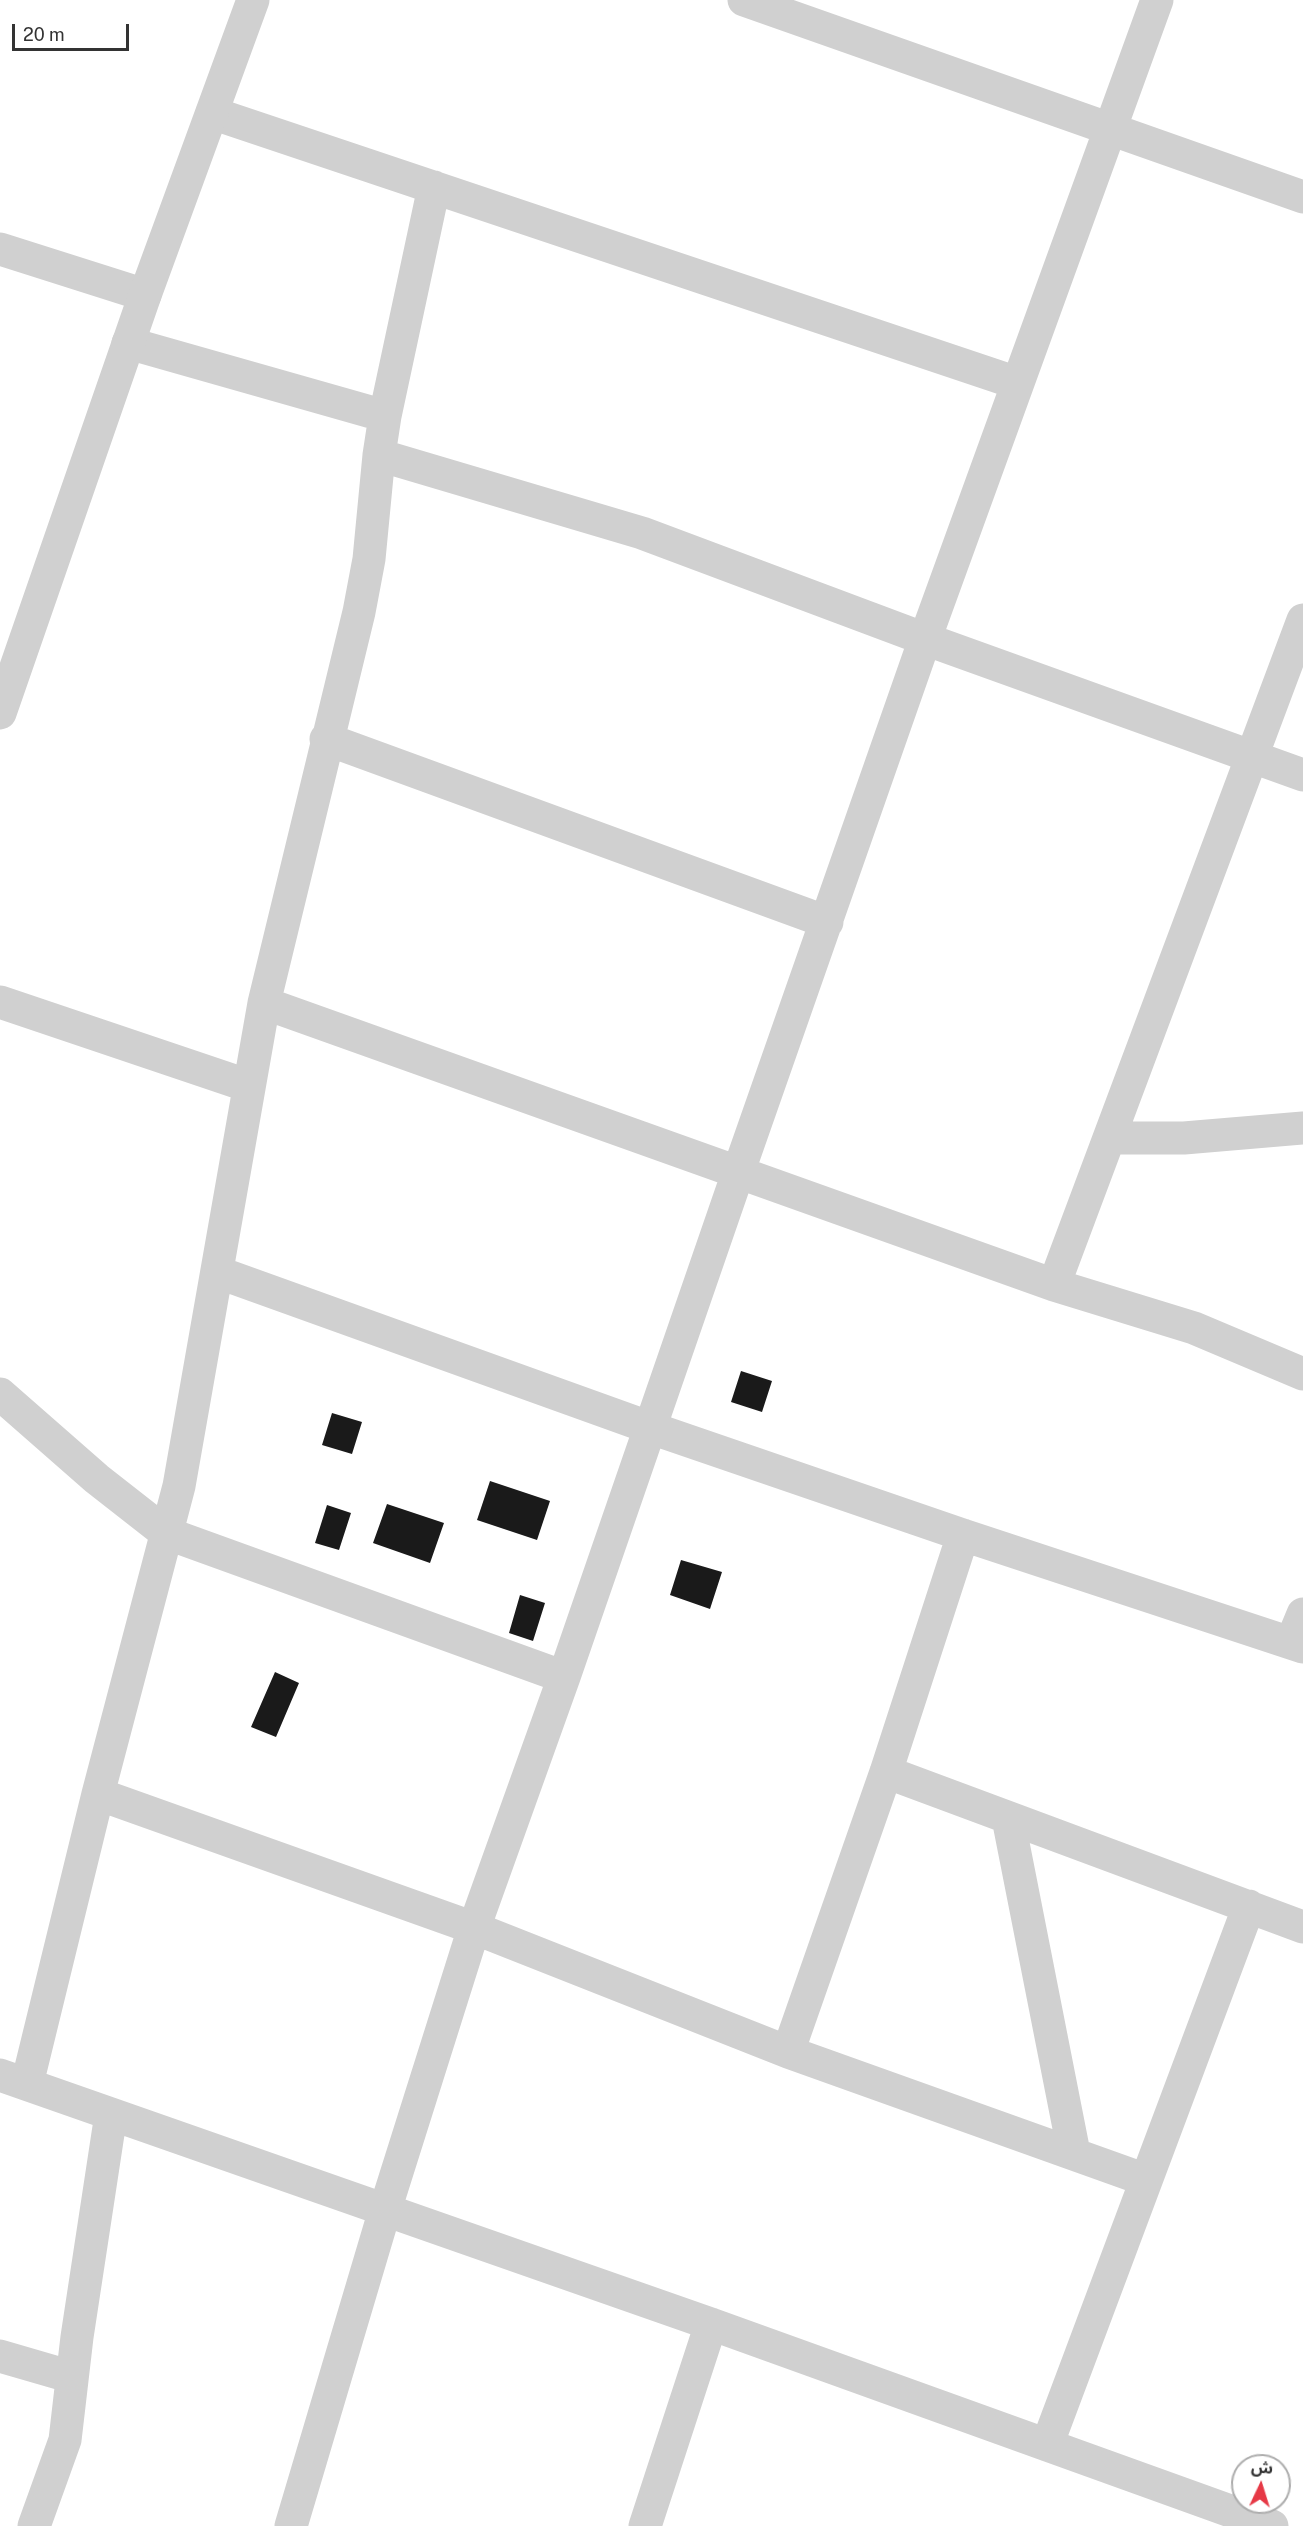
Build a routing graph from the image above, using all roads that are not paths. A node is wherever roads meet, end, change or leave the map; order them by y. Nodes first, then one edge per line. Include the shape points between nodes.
1 (253, 0) edge
2 (744, 0) edge
3 (1157, 0) edge
4 (212, 113) junction
5 (1108, 129) junction
6 (434, 187) junction
7 (1303, 197) edge
8 (0, 249) edge
9 (145, 295) junction
10 (128, 343) junction
11 (1017, 383) junction
12 (385, 416) junction
13 (379, 455) junction
14 (1303, 620) edge
15 (925, 639) junction
16 (0, 713) edge
17 (326, 739) junction
18 (1252, 757) junction
19 (1303, 775) edge
20 (827, 922) junction
21 (0, 1002) edge
22 (264, 1003) junction
23 (249, 1086) junction
24 (1303, 1128) edge
25 (1109, 1138) junction
26 (738, 1173) junction
27 (217, 1272) junction
28 (1054, 1285) junction
29 (1303, 1374) edge
30 (0, 1394) edge
31 (651, 1428) junction
32 (166, 1533) junction
33 (963, 1535) junction
34 (1299, 1635) edge
35 (564, 1677) junction
36 (886, 1772) junction
37 (98, 1794) junction
38 (1008, 1818) junction
39 (1249, 1906) junction
40 (1303, 1927) edge
41 (474, 1928) junction
42 (788, 2052) junction
43 (14, 2080) edge
44 (111, 2114) junction
45 (1074, 2153) junction
46 (1146, 2180) junction
47 (385, 2210) junction
48 (711, 2324) junction
49 (0, 2356) edge
50 (72, 2377) junction
51 (1047, 2445) junction
52 (34, 2526) edge
53 (291, 2526) edge
54 (645, 2526) edge
55 (1272, 2526) edge

1 - 4 street
2 - 5 street
3 - 5 street
4 - 6 street
4 - 9 street
5 - 7 street
5 - 11 street
6 - 11 street
6 - 12 street
8 - 9 street
9 - 10 street
10 - 12 street
10 - 16 street
11 - 15 street
12 - 13 street
13 - 15 street via 642,533
13 - 17 street via 369,559
14 - 18 street
15 - 18 street
15 - 20 street
17 - 20 street
17 - 22 street
18 - 19 street
18 - 25 street
20 - 26 street
21 - 23 street
22 - 23 street
22 - 26 street
23 - 27 street
24 - 25 street via 1184,1138
25 - 28 street
26 - 28 street
26 - 31 street
27 - 31 street
27 - 32 street via 179,1486
28 - 29 street via 1194,1328
30 - 32 street
31 - 33 street
31 - 35 street
32 - 35 street
32 - 37 street
33 - 34 street
33 - 36 street
35 - 41 street
36 - 38 street
36 - 42 street
37 - 41 street
37 - 43 street
38 - 39 street
38 - 45 street
39 - 40 street
39 - 46 street
41 - 42 street
41 - 47 street
42 - 45 street
43 - 44 street
44 - 47 street
44 - 50 street
45 - 46 street
46 - 51 street
47 - 48 street
47 - 53 street
48 - 51 street
48 - 54 street
49 - 50 street
50 - 52 street via 65,2440
51 - 55 street

